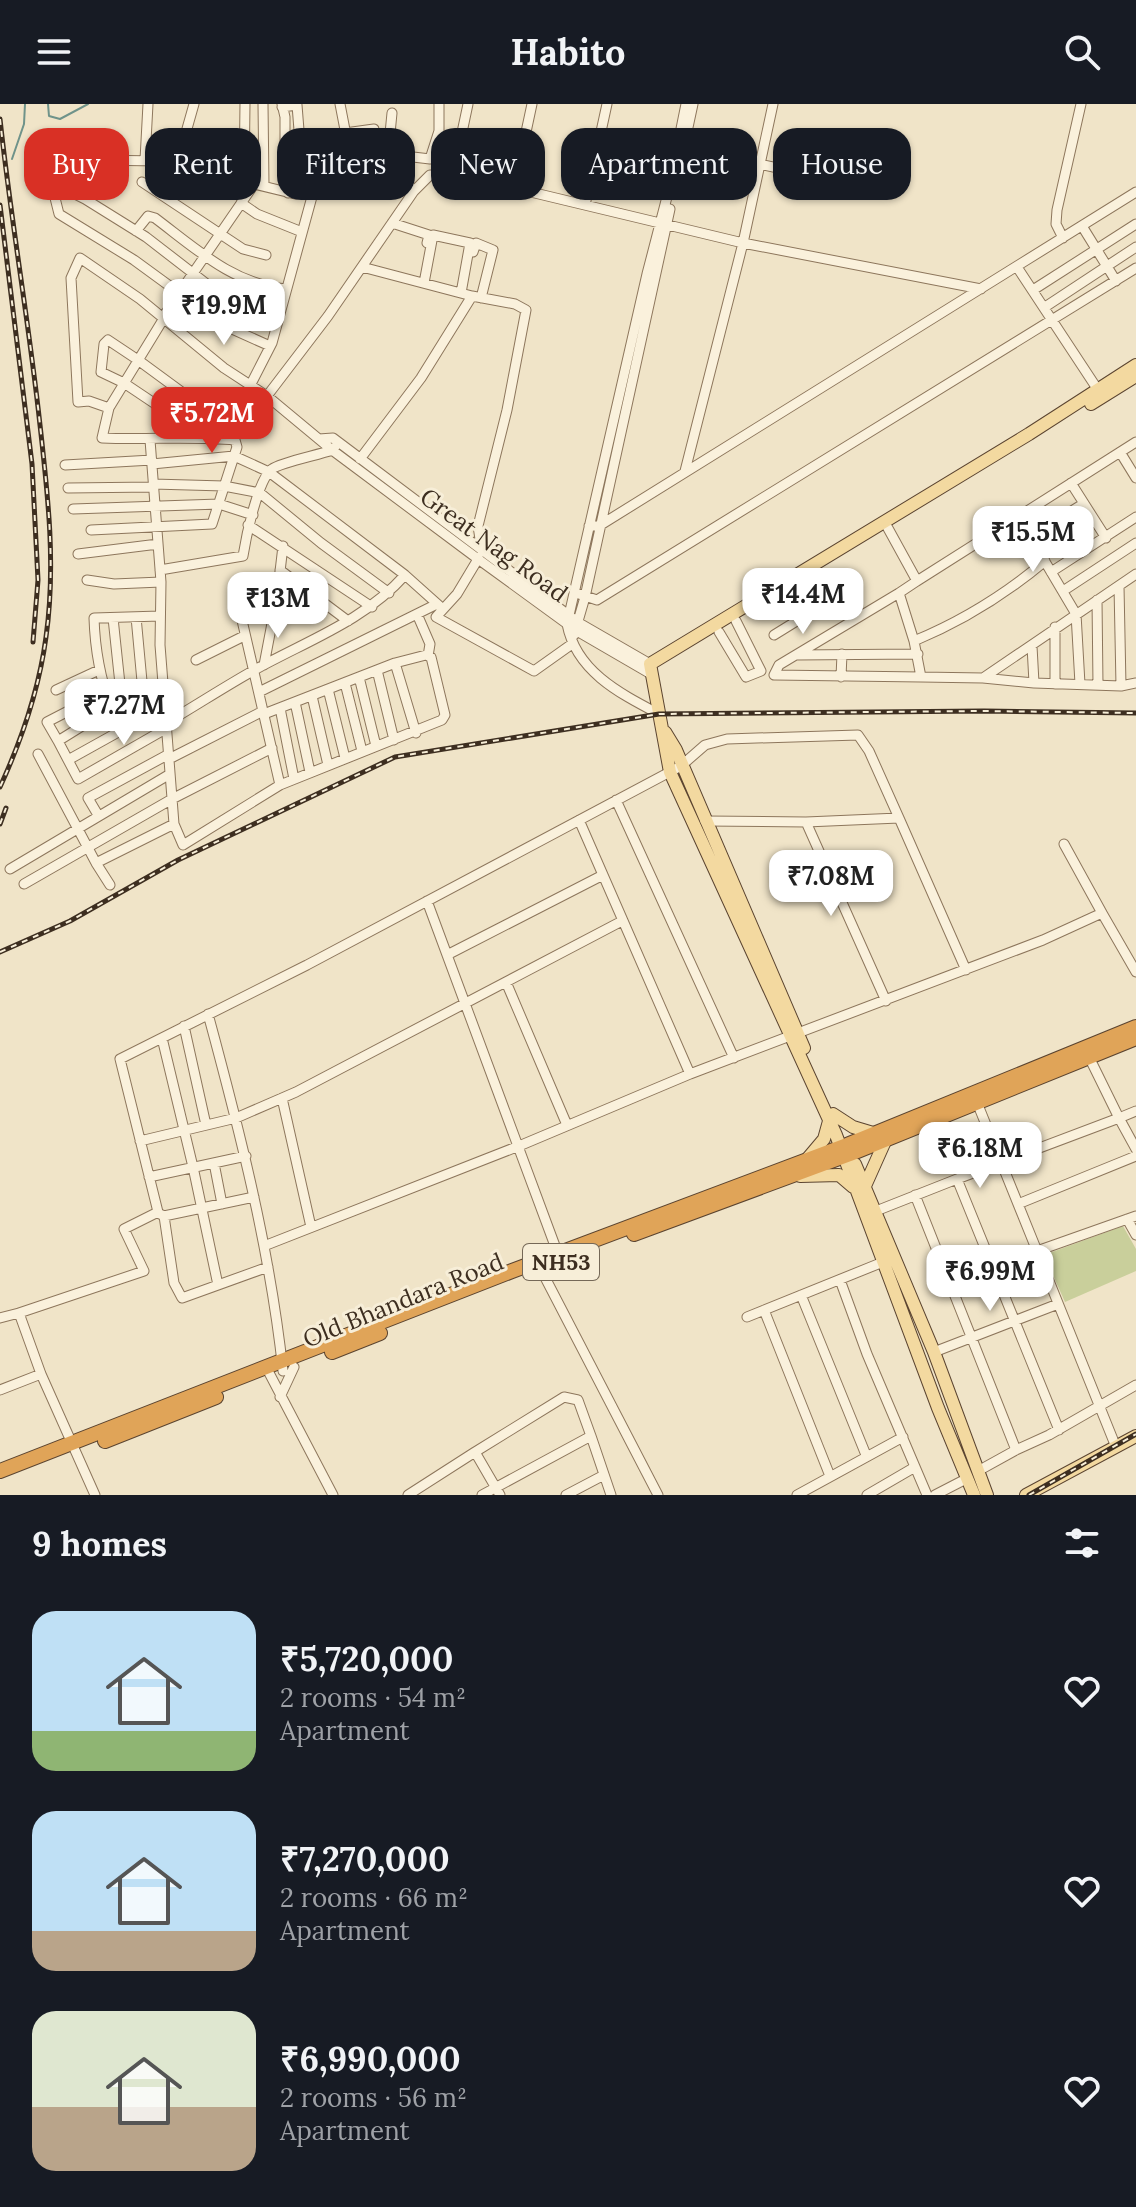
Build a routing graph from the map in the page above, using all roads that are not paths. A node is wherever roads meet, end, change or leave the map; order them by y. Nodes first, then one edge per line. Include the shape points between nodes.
1 (148, 104) edge
2 (194, 104) edge
3 (298, 104) edge
4 (340, 104) edge
5 (439, 104) edge
6 (468, 104) edge
7 (532, 104) edge
8 (607, 104) edge
9 (686, 104) edge
10 (693, 104) edge
11 (773, 104) edge
12 (1081, 104) edge
13 (282, 105) edge
14 (263, 108) edge
15 (245, 109) edge
16 (392, 113) dead end
17 (147, 128) edge
18 (187, 128) edge
19 (261, 128) edge
20 (285, 128) edge
21 (300, 128) edge
22 (344, 128) edge
23 (391, 128) edge
24 (463, 128) edge
25 (527, 128) edge
26 (415, 157) edge
27 (129, 160) edge
28 (145, 160) edge
29 (759, 164) junction
30 (773, 167) edge
31 (431, 175) edge
32 (142, 182) dead end
33 (415, 190) edge
34 (1136, 192) edge
35 (545, 195) edge
36 (56, 200) edge
37 (87, 200) edge
38 (243, 200) edge
39 (311, 200) edge
40 (408, 200) edge
41 (241, 203) junction
42 (585, 205) junction
43 (392, 223) junction
44 (664, 223) junction
45 (1136, 224) edge
46 (1082, 226) junction
47 (136, 231) junction
48 (302, 232) junction
49 (220, 235) junction
50 (1063, 238) junction
51 (743, 243) junction
52 (1136, 247) edge
53 (1096, 250) junction
54 (266, 255) dead end
55 (205, 256) junction
56 (1107, 266) junction
57 (362, 267) junction
58 (1017, 267) junction
59 (1136, 268) edge
60 (193, 275) junction
61 (1116, 281) junction
62 (421, 282) junction
63 (286, 289) junction
64 (981, 289) junction
65 (1033, 290) junction
66 (179, 294) junction
67 (469, 295) junction
68 (1045, 307) junction
69 (163, 318) junction
70 (278, 319) junction
71 (1054, 319) junction
72 (270, 346) junction
73 (138, 360) junction
74 (1136, 366) edge
75 (1136, 376) edge
76 (124, 383) junction
77 (251, 384) junction
78 (1098, 390) junction
79 (267, 396) junction
80 (109, 408) junction
81 (217, 418) dead end
82 (206, 438) junction
83 (150, 440) junction
84 (1136, 442) edge
85 (335, 446) junction
86 (1120, 452) junction
87 (234, 456) junction
88 (360, 459) junction
89 (152, 462) junction
90 (65, 465) dead end
91 (685, 471) junction
92 (269, 472) junction
93 (1136, 478) edge
94 (1071, 483) junction
95 (153, 486) junction
96 (224, 486) junction
97 (68, 488) dead end
98 (260, 493) junction
99 (219, 504) junction
100 (1083, 504) junction
101 (155, 506) junction
102 (73, 509) dead end
103 (1018, 516) junction
104 (1136, 517) edge
105 (251, 520) junction
106 (1094, 520) junction
107 (886, 524) junction
108 (156, 525) junction
109 (594, 526) junction
110 (91, 530) dead end
111 (1030, 537) junction
112 (1106, 538) junction
113 (1136, 543) edge
114 (158, 544) junction
115 (283, 546) junction
116 (78, 554) dead end
117 (480, 556) junction
118 (1043, 558) junction
119 (160, 570) junction
120 (280, 570) junction
121 (1051, 572) junction
122 (1136, 574) edge
123 (405, 575) junction
124 (87, 580) dead end
125 (917, 581) junction
126 (161, 582) junction
127 (1119, 586) junction
128 (235, 590) dead end
129 (1063, 591) junction
130 (389, 593) junction
131 (899, 593) junction
132 (580, 595) junction
133 (778, 596) junction
134 (1097, 600) junction
135 (372, 607) junction
136 (440, 607) junction
137 (816, 609) dead end
138 (417, 614) junction
139 (1076, 614) junction
140 (160, 616) junction
141 (136, 617) junction
142 (113, 618) junction
143 (568, 620) junction
144 (348, 621) junction
145 (736, 621) junction
146 (795, 621) junction
147 (1055, 627) junction
148 (719, 632) junction
149 (574, 634) junction
150 (774, 635) dead end
151 (244, 636) junction
152 (914, 641) junction
153 (1032, 646) junction
154 (842, 654) junction
155 (918, 654) junction
156 (796, 655) junction
157 (428, 656) junction
158 (196, 660) dead end
159 (395, 663) junction
160 (264, 665) junction
161 (651, 669) junction
162 (99, 670) junction
163 (254, 670) junction
164 (377, 670) junction
165 (359, 677) junction
166 (841, 677) junction
167 (921, 677) junction
168 (983, 678) junction
169 (163, 682) junction
170 (345, 683) junction
171 (1034, 683) junction
172 (1136, 683) edge
173 (1055, 684) junction
174 (1080, 684) junction
175 (1098, 685) junction
176 (1121, 686) junction
177 (328, 689) junction
178 (56, 690) dead end
179 (105, 692) junction
180 (143, 692) junction
181 (259, 692) junction
182 (312, 696) junction
183 (295, 702) junction
184 (122, 703) junction
185 (165, 706) junction
186 (111, 708) junction
187 (280, 708) junction
188 (264, 713) junction
189 (659, 714) junction
190 (166, 725) junction
191 (416, 733) junction
192 (394, 740) junction
193 (58, 741) junction
194 (376, 746) junction
195 (272, 748) junction
196 (362, 751) junction
197 (38, 754) dead end
198 (169, 757) junction
199 (345, 758) junction
200 (68, 760) junction
201 (328, 765) junction
202 (676, 769) junction
203 (310, 772) junction
204 (170, 774) junction
205 (294, 779) junction
206 (280, 785) junction
207 (172, 799) junction
208 (616, 800) junction
209 (98, 815) junction
210 (899, 818) junction
211 (579, 820) junction
212 (705, 821) junction
213 (806, 822) junction
214 (174, 824) junction
215 (78, 828) junction
216 (1064, 844) dead end
217 (87, 846) junction
218 (96, 863) junction
219 (10, 869) dead end
220 (603, 875) junction
221 (24, 884) dead end
222 (110, 885) dead end
223 (427, 901) junction
224 (1102, 913) junction
225 (622, 921) junction
226 (447, 955) junction
227 (966, 970) junction
228 (1136, 972) edge
229 (506, 982) junction
230 (886, 1001) junction
231 (466, 1004) junction
232 (208, 1014) junction
233 (184, 1026) junction
234 (1130, 1035) edge
235 (794, 1036) junction
236 (162, 1038) junction
237 (734, 1058) junction
238 (1090, 1059) junction
239 (690, 1074) junction
240 (282, 1098) junction
241 (975, 1098) junction
242 (1136, 1111) edge
243 (236, 1118) junction
244 (831, 1118) junction
245 (1119, 1118) junction
246 (206, 1125) junction
247 (567, 1125) junction
248 (184, 1130) junction
249 (880, 1136) junction
250 (140, 1141) junction
251 (519, 1146) junction
252 (1136, 1149) edge
253 (846, 1150) junction
254 (246, 1156) junction
255 (1136, 1156) edge
256 (808, 1158) junction
257 (1001, 1162) junction
258 (214, 1163) junction
259 (193, 1167) junction
260 (149, 1177) junction
261 (786, 1178) junction
262 (957, 1179) junction
263 (860, 1187) junction
264 (726, 1195) junction
265 (915, 1195) junction
266 (254, 1197) junction
267 (222, 1204) junction
268 (1018, 1204) junction
269 (200, 1208) junction
270 (876, 1211) junction
271 (161, 1214) junction
272 (1132, 1217) edge
273 (311, 1227) junction
274 (1136, 1235) edge
275 (264, 1246) junction
276 (1037, 1251) junction
277 (560, 1258) junction
278 (883, 1262) junction
279 (539, 1266) junction
280 (268, 1267) junction
281 (840, 1280) junction
282 (218, 1285) junction
283 (801, 1295) junction
284 (1058, 1304) junction
285 (764, 1310) junction
286 (19, 1313) junction
287 (747, 1317) dead end
288 (0, 1318) edge
289 (1015, 1321) junction
290 (970, 1339) junction
291 (934, 1352) junction
292 (279, 1369) junction
293 (41, 1374) junction
294 (1136, 1385) edge
295 (0, 1390) edge
296 (280, 1397) junction
297 (1100, 1407) junction
298 (1059, 1430) junction
299 (591, 1436) junction
300 (1136, 1436) edge
301 (903, 1437) junction
302 (1136, 1445) edge
303 (1116, 1447) junction
304 (74, 1448) junction
305 (1016, 1450) junction
306 (475, 1452) junction
307 (866, 1455) junction
308 (915, 1467) junction
309 (0, 1471) edge
310 (978, 1471) junction
311 (604, 1475) junction
312 (830, 1476) junction
313 (966, 1479) junction
314 (0, 1481) edge
315 (498, 1491) edge
316 (94, 1493) edge
317 (985, 1494) edge
318 (81, 1495) edge
319 (333, 1495) edge
320 (408, 1495) edge
321 (482, 1495) edge
322 (566, 1495) edge
323 (611, 1495) edge
324 (658, 1495) edge
325 (797, 1495) edge
326 (867, 1495) edge
327 (927, 1495) edge
328 (935, 1495) edge
329 (1026, 1495) edge
330 (1045, 1495) edge

1 - 17 street
2 - 18 street
3 - 13 street
3 - 21 street
4 - 22 street
5 - 26 street via 439,131 430,159
6 - 24 street
7 - 25 street
8 - 42 street
9 - 44 street
10 - 44 street
11 - 29 street
12 - 50 street via 1057,210
13 - 20 street
14 - 15 street
14 - 19 street
16 - 23 street
27 - 28 street
29 - 30 street
29 - 51 street
31 - 33 street
32 - 49 street
34 - 46 street
35 - 42 street
36 - 66 street via 59,214
37 - 47 street
38 - 41 street
39 - 48 street
40 - 43 street
41 - 48 street
41 - 49 street
42 - 44 street
43 - 57 street
43 - 62 street via 429,235
44 - 51 street
44 - 109 street
45 - 53 street
46 - 50 street
46 - 53 street
47 - 55 street via 148,216 155,218
47 - 60 street
48 - 63 street
49 - 54 street
49 - 55 street
50 - 58 street
51 - 64 street
51 - 91 street
52 - 56 street
53 - 56 street
53 - 65 street
55 - 60 street
55 - 63 street via 246,281
56 - 61 street
56 - 68 street
57 - 62 street
57 - 79 street
58 - 64 street
58 - 65 street
59 - 61 street
60 - 66 street
60 - 70 street via 244,309
61 - 71 street
62 - 67 street
62 - 67 street via 433,235 470,243
63 - 70 street
64 - 91 street
65 - 68 street
66 - 69 street
66 - 72 street via 223,325
67 - 67 street via 475,244 477,243 493,250
67 - 88 street via 421,378
67 - 117 street via 526,310 478,526
68 - 71 street
69 - 73 street
69 - 77 street
69 - 80 street via 80,258 71,278 78,402
70 - 72 street
71 - 78 street
71 - 132 street via 597,600
72 - 77 street
73 - 76 street
73 - 76 street via 108,340 104,344 101,372
73 - 81 street
74 - 78 main road
75 - 107 main road
76 - 80 street
76 - 82 street
77 - 79 street
78 - 107 main road
79 - 85 street, Great Nag Road
80 - 83 street via 102,438
82 - 83 street
82 - 87 street via 235,440
83 - 89 street
84 - 86 street
85 - 88 street
85 - 92 street
85 - 117 street, Great Nag Road
86 - 93 street
86 - 94 street
87 - 89 street
87 - 92 street
87 - 96 street
88 - 117 street
89 - 90 street
89 - 95 street
91 - 109 street
92 - 98 street
92 - 123 street
94 - 100 street
94 - 103 street
95 - 96 street
95 - 97 street
95 - 101 street
96 - 98 street
96 - 99 street
98 - 105 street
98 - 130 street
99 - 101 street
99 - 105 street
99 - 108 street via 212,524
100 - 106 street
100 - 111 street
101 - 102 street
101 - 108 street
103 - 111 street
103 - 125 street
104 - 112 street
105 - 115 street
105 - 119 street via 243,556
106 - 112 street
106 - 118 street
107 - 125 street
107 - 133 main road
107 - 161 main road
108 - 110 street
108 - 114 street
109 - 132 street
111 - 118 street
112 - 121 street
113 - 129 street
114 - 116 street
114 - 119 street
115 - 120 street
115 - 135 street
117 - 136 street via 457,594
117 - 143 street, Great Nag Road
118 - 121 street
118 - 152 street via 1015,584
119 - 126 street
120 - 144 street
120 - 160 street
121 - 129 street
122 - 127 street
123 - 130 street
123 - 136 street
124 - 126 street
125 - 131 street
126 - 140 street
127 - 134 street
127 - 176 street
128 - 151 street
129 - 139 street
130 - 135 street
131 - 152 street
131 - 156 street
132 - 143 street
132 - 149 street
133 - 145 main road
133 - 146 street
134 - 139 street
134 - 175 street
135 - 144 street
136 - 138 street
136 - 149 street via 436,617 534,671
137 - 146 street
138 - 157 street via 430,644
138 - 181 street
139 - 147 street
139 - 174 street
140 - 141 street
140 - 169 street
141 - 142 street
141 - 180 street
142 - 162 street via 94,618
142 - 184 street
143 - 149 street, Great Nag Road
144 - 160 street
145 - 148 main road
145 - 148 street via 761,671 746,677
146 - 150 street
147 - 153 street
147 - 173 street
148 - 161 main road
149 - 161 street, Great Nag Road
149 - 189 street via 582,660 615,690
151 - 158 street
151 - 163 street
152 - 155 street
153 - 168 street
153 - 171 street
154 - 155 street
154 - 156 street
154 - 166 street
155 - 167 street
156 - 166 street via 776,668 774,677
157 - 159 street
157 - 191 street via 445,715
159 - 164 street
159 - 191 street
160 - 163 street
161 - 189 main road
162 - 178 street
162 - 179 street
163 - 181 street
163 - 190 street
164 - 165 street
164 - 192 street
165 - 170 street
165 - 194 street
166 - 167 street
167 - 168 street
168 - 171 street
169 - 180 street
169 - 185 street
170 - 177 street
170 - 196 street
171 - 173 street
172 - 176 street
173 - 174 street
174 - 175 street
175 - 176 street
177 - 182 street
177 - 199 street
179 - 186 street
179 - 193 street via 47,722
180 - 184 street
181 - 188 street
182 - 183 street
182 - 201 street
183 - 187 street
183 - 203 street
184 - 186 street
185 - 190 street
185 - 200 street
186 - 193 street
187 - 188 street
187 - 205 street
188 - 195 street
188 - 198 street
189 - 202 main road via 676,750
190 - 198 street
190 - 200 street via 78,779
191 - 192 street
192 - 194 street
193 - 200 street
194 - 196 street
195 - 206 street
195 - 207 street
196 - 199 street
197 - 215 street
198 - 204 street
198 - 209 street via 88,798
199 - 201 street
201 - 203 street
202 - 208 street
202 - 210 street via 705,745 727,739 858,735
202 - 212 main road
202 - 235 main road
203 - 205 street
204 - 207 street
204 - 209 street
205 - 206 street
206 - 214 street via 183,845
207 - 214 street
207 - 217 street
208 - 211 street
208 - 237 street
209 - 215 street
210 - 213 street
210 - 227 street
211 - 220 street
211 - 223 street
212 - 213 street
212 - 235 main road
213 - 230 street
214 - 218 street
215 - 217 street
215 - 219 street
216 - 224 street
217 - 218 street
217 - 221 street
218 - 222 street
220 - 225 street
220 - 226 street
223 - 226 street
223 - 232 street
224 - 227 street
224 - 228 street
225 - 229 street
225 - 239 street
226 - 231 street
227 - 230 street
229 - 231 street
229 - 247 street
230 - 235 street
231 - 240 street
231 - 251 street
232 - 233 street
232 - 243 street
233 - 236 street
233 - 246 street
234 - 238 highway, Old Bhandara Road / NH53
234 - 241 highway, NH53
235 - 237 street
235 - 244 main road
236 - 248 street
236 - 250 street via 120,1059
237 - 239 street
238 - 241 highway, Old Bhandara Road / NH53
238 - 245 street
239 - 247 street
240 - 243 street
240 - 273 street
241 - 249 highway, Old Bhandara Road / NH53
241 - 257 street
242 - 245 street
243 - 246 street
243 - 254 street
244 - 249 main road
244 - 253 main road
244 - 256 main road via 824,1139
245 - 252 street
245 - 257 street
246 - 248 street
247 - 251 street
248 - 250 street
248 - 259 street
249 - 253 highway, Old Bhandara Road / NH53
249 - 263 main road
250 - 260 street
251 - 273 street
251 - 277 street
253 - 256 highway, NH53
253 - 261 highway, Old Bhandara Road / NH53
253 - 263 main road
254 - 258 street
254 - 266 street
255 - 268 street
256 - 264 highway, NH53
257 - 262 street
257 - 268 street
258 - 259 street
258 - 267 street
259 - 260 street
259 - 269 street
260 - 271 street
261 - 263 main road via 839,1175
261 - 264 highway, Old Bhandara Road / NH53
262 - 265 street
262 - 289 street
263 - 270 main road
263 - 278 main road
264 - 277 highway, Old Bhandara Road / NH53
265 - 270 street
265 - 290 street
266 - 267 street
266 - 275 street
267 - 269 street
268 - 276 street
269 - 271 street
269 - 282 street
270 - 291 main road
271 - 282 street via 174,1283 182,1298
271 - 286 street via 124,1229 144,1271
272 - 274 street
272 - 276 street
273 - 275 street
275 - 280 street
276 - 284 street
277 - 279 highway, Old Bhandara Road / NH53
278 - 281 street
278 - 313 main road
279 - 292 highway, Old Bhandara Road / NH53
279 - 324 street
280 - 282 street
280 - 292 street
281 - 283 street
281 - 301 street
283 - 285 street
283 - 307 street
284 - 289 street
284 - 297 street
285 - 287 street
285 - 312 street
286 - 288 street
286 - 293 street
289 - 290 street
289 - 298 street
290 - 291 street
290 - 305 street
291 - 310 main road
292 - 296 street
292 - 296 street
292 - 304 highway, Old Bhandara Road / NH53
293 - 295 street
293 - 304 street
294 - 297 street
296 - 319 street
297 - 298 street
297 - 303 street
298 - 305 street
299 - 306 street via 578,1400 564,1397
299 - 311 street
299 - 315 street
300 - 303 main road
301 - 307 street
301 - 308 street
302 - 330 main road
303 - 329 main road
304 - 309 highway, NH53
304 - 314 highway, Old Bhandara Road / NH53
304 - 316 street
305 - 310 street
306 - 315 street
306 - 320 street
307 - 312 street
308 - 326 street
308 - 327 street
310 - 317 main road
311 - 322 street
311 - 323 street
312 - 325 street
313 - 317 main road
313 - 328 street
315 - 321 street
316 - 318 street

